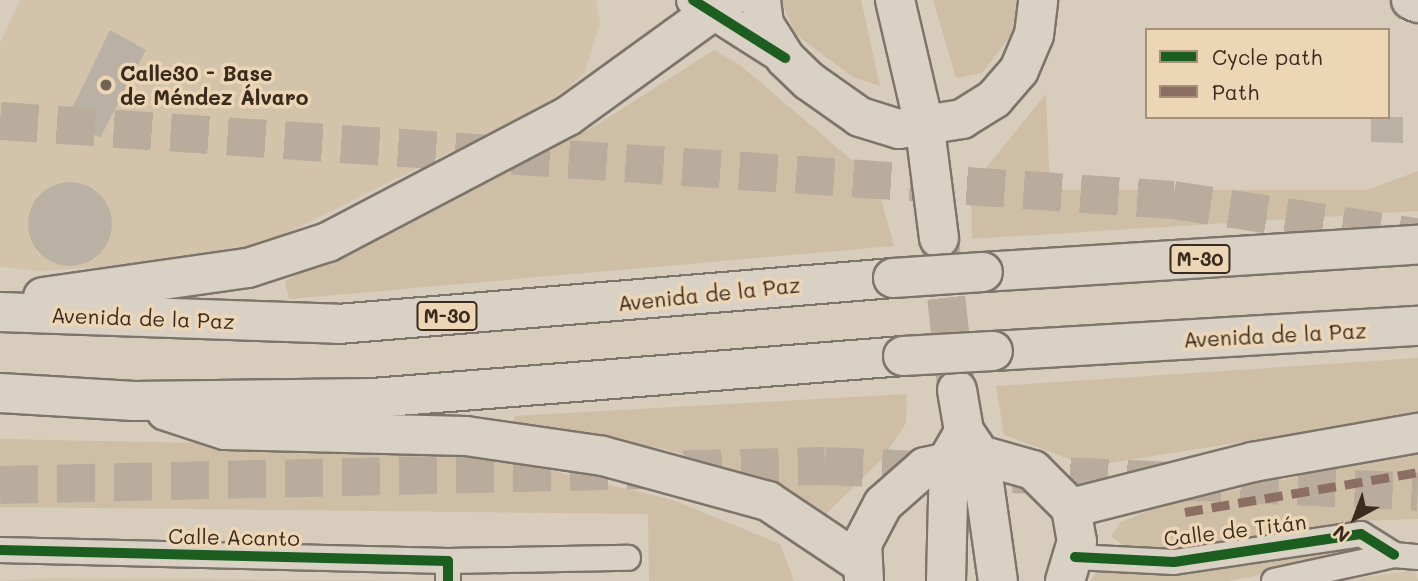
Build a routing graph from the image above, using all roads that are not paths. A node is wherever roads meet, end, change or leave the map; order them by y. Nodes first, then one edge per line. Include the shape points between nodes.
1 (761, 0) edge
2 (895, 0) edge
3 (1038, 0) edge
4 (1411, 0) edge
5 (1418, 3) edge
6 (712, 5) edge
7 (785, 58) junction
8 (925, 129) junction
9 (939, 238) tunnel mouth
10 (1418, 245) edge
11 (0, 303) edge
12 (0, 312) edge
13 (1418, 326) edge
14 (957, 390) tunnel mouth
15 (0, 393) edge
16 (134, 401) junction
17 (1418, 433) edge
18 (964, 448) junction
19 (1071, 508) junction
20 (0, 550) edge
21 (1406, 556) edge
22 (628, 558) dead end
23 (448, 571) edge
24 (1070, 574) edge
25 (862, 576) edge
26 (946, 581) edge
27 (998, 581) edge
28 (1274, 581) edge

1 - 7 main road via 764,24
2 - 8 main road
3 - 8 main road via 1034,35 1019,70 994,99 962,119
4 - 5 main road
6 - 7 street
6 - 11 main road via 568,116 290,258
7 - 8 main road via 860,117 899,129
8 - 9 main road
10 - 12 main road, Avenida de la Paz / M-30, bridge via 893,278 338,324
13 - 16 main road, Avenida de la Paz, bridge via 903,356 373,398
14 - 18 main road
15 - 16 main road, Avenida de la Paz
16 - 25 main road via 225,430 466,436 603,456 768,502
17 - 19 main road via 1253,463
18 - 19 main road via 1033,470
18 - 25 main road via 904,481 883,504 867,529
18 - 26 main road
18 - 27 main road
19 - 24 main road
20 - 23 street, Calle Acanto
21 - 24 street, Calle de Titán via 1361,534
21 - 28 street, Calle de Titán
22 - 23 street, Calle Acanto

